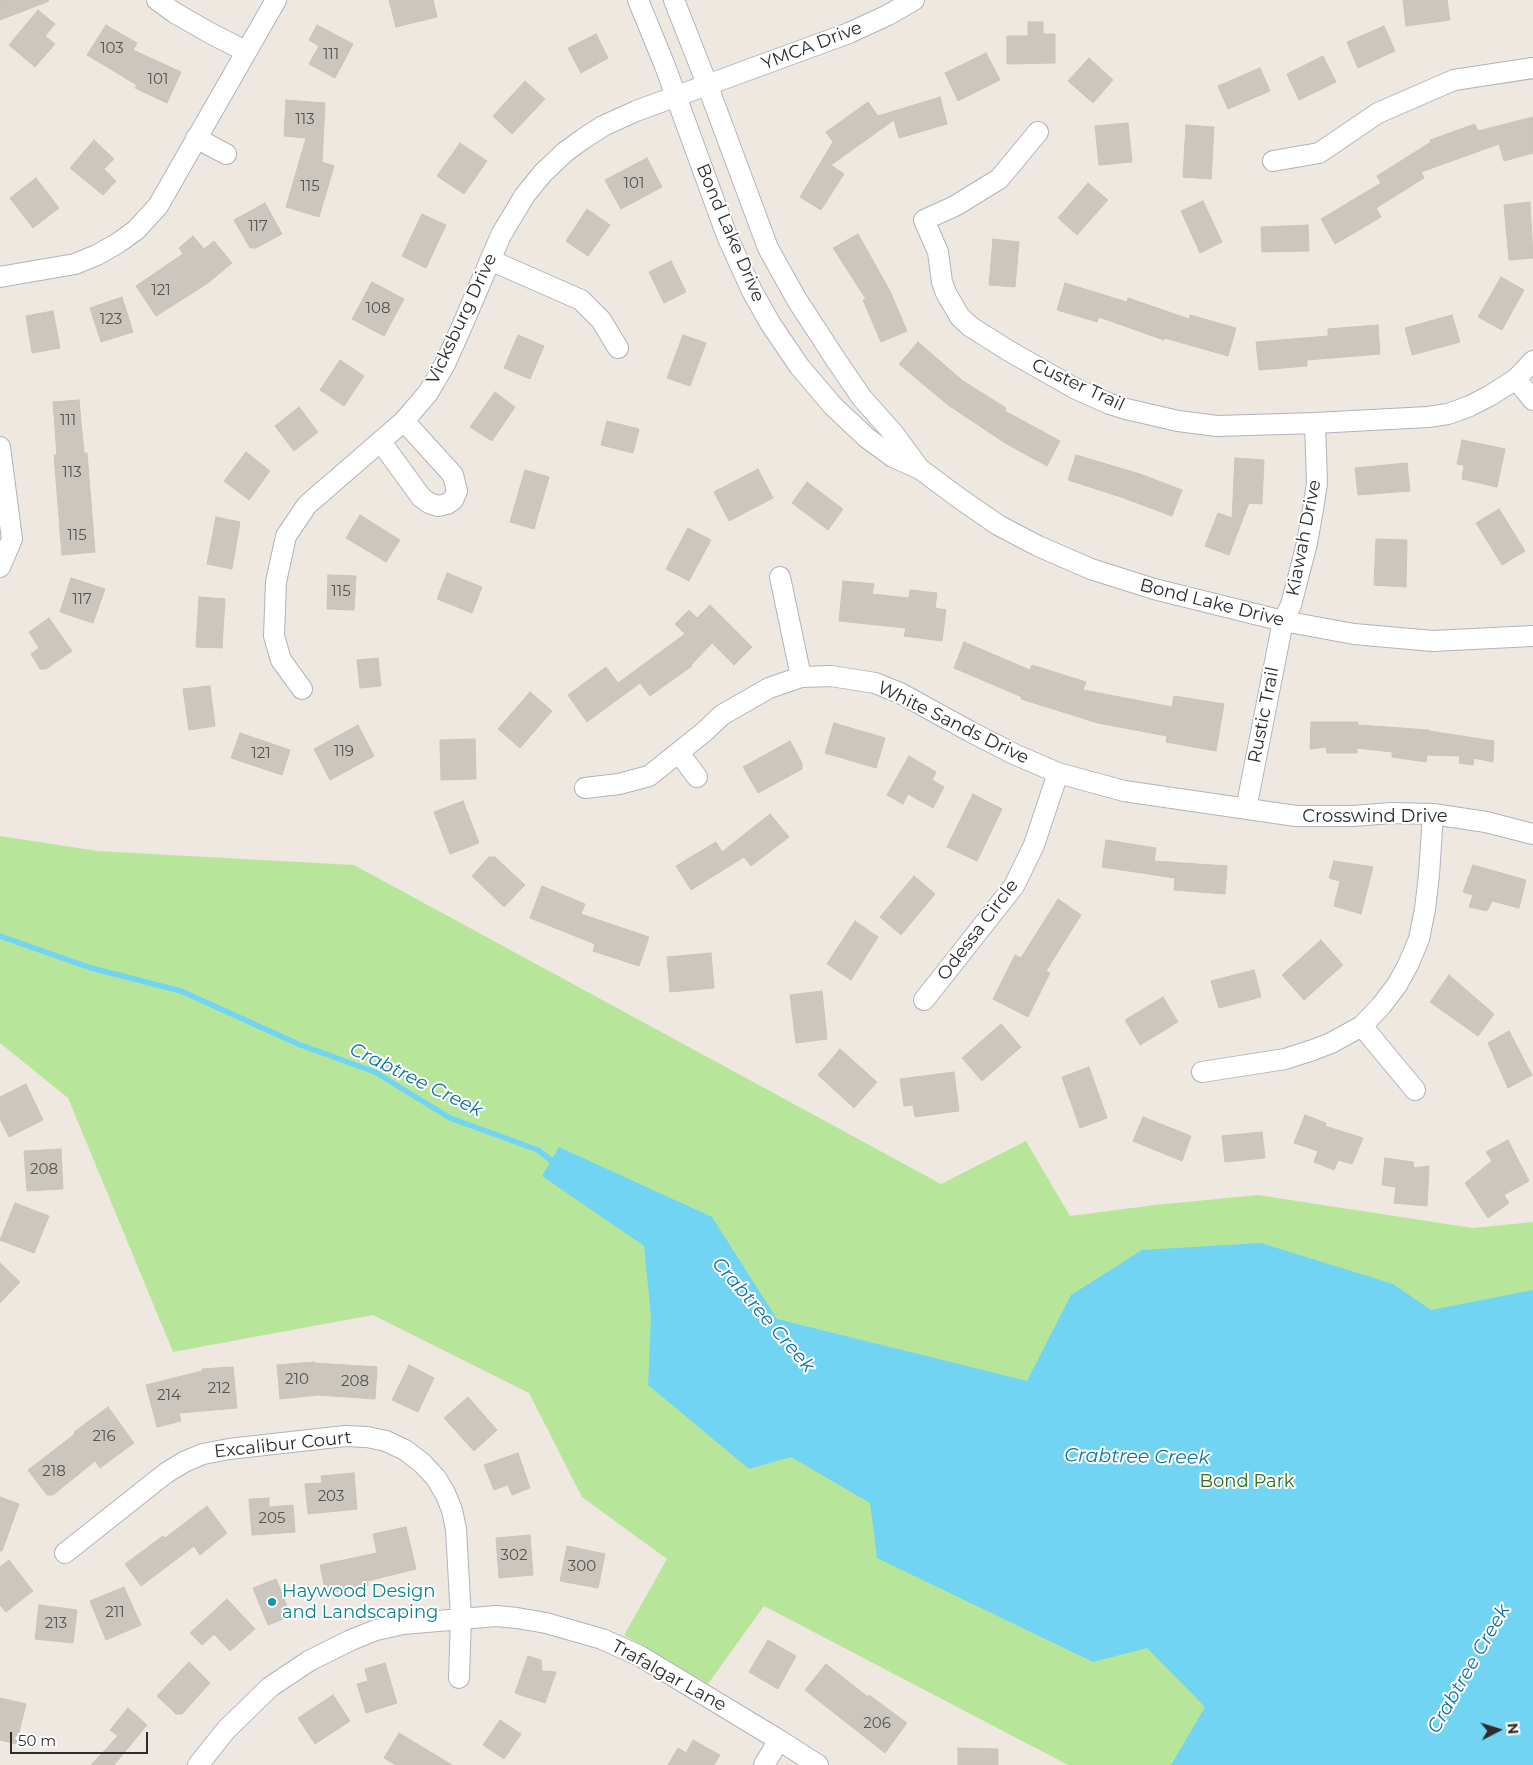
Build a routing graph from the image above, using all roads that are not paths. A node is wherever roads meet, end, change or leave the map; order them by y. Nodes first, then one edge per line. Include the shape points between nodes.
1 (157, 0) edge
2 (276, 0) edge
3 (638, 0) edge
4 (674, 0) edge
5 (914, 0) edge
6 (245, 52) junction
7 (1533, 68) edge
8 (707, 84) junction
9 (676, 96) junction
10 (1038, 132) dead end
11 (196, 138) junction
12 (226, 154) dead end
13 (1272, 161) dead end
14 (490, 260) junction
15 (0, 276) edge
16 (618, 348) dead end
17 (1533, 361) edge
18 (1516, 378) junction
19 (1533, 400) edge
20 (404, 421) junction
21 (1315, 423) junction
22 (381, 442) junction
23 (0, 447) edge
24 (920, 469) junction
25 (0, 567) edge
26 (780, 578) dead end
27 (1283, 621) junction
28 (1533, 636) edge
29 (801, 678) junction
30 (302, 689) dead end
31 (679, 753) junction
32 (1058, 773) junction
33 (697, 777) dead end
34 (585, 788) dead end
35 (1246, 809) junction
36 (1433, 814) junction
37 (1533, 834) edge
38 (924, 1000) dead end
39 (1362, 1026) junction
40 (1202, 1072) dead end
41 (1415, 1090) dead end
42 (66, 1553) dead end
43 (461, 1618) junction
44 (459, 1678) dead end
45 (779, 1740) junction
46 (198, 1765) edge
47 (764, 1765) edge
48 (818, 1765) edge

1 - 6 street
2 - 6 street
3 - 9 street, Bond Lake Drive
4 - 8 street, Bond Lake Drive
5 - 8 street, YMCA Drive via 849,33
6 - 11 street
7 - 13 street via 1454,80 1378,113 1319,152
8 - 9 street, Vicksburg Drive
8 - 24 street, Bond Lake Drive via 768,248 797,300 862,398
9 - 14 street, Vicksburg Drive via 603,126 565,152 524,195
9 - 24 street, Bond Lake Drive via 731,244 752,292 783,344 833,406 867,438 893,457
10 - 21 street, Custer Trail via 999,180 924,220 938,252 946,293 960,317 970,327 1058,380 1126,409 1217,426
11 - 12 street
11 - 15 street via 158,206 136,230 118,243 75,264
14 - 16 street via 580,300 601,320
14 - 20 street, Vicksburg Drive via 445,364 428,392
17 - 18 street, Custer Trail
18 - 19 street
18 - 21 street, Custer Trail via 1491,395 1448,414 1428,418
20 - 22 street, Vicksburg Drive
20 - 22 street via 453,475 457,491 453,500 438,506 421,496
21 - 27 street, Kiawah Drive via 1317,483 1313,509 1291,605
22 - 30 street, Vicksburg Drive via 306,505 286,536 276,582 274,636 281,660
23 - 25 street via 12,539
24 - 27 street, Bond Lake Drive via 998,525 1091,569 1154,589
26 - 29 street
27 - 28 street, Bond Lake Drive via 1354,634 1433,641
27 - 35 street, Rustic Trail
29 - 31 street, White Sands Drive via 769,688 741,703 722,715
29 - 32 street, White Sands Drive via 831,676 874,683
31 - 33 street
31 - 34 street, White Sands Drive via 649,776
32 - 35 street, White Sands Drive via 1124,790
32 - 38 street, Odessa Circle via 1034,845 1014,886
35 - 36 street, Crosswind Drive via 1296,816
36 - 37 street, Crosswind Drive via 1486,822
36 - 39 street via 1429,875 1419,939 1397,985
39 - 40 street via 1299,1055
39 - 41 street
42 - 43 street, Excalibur Court via 166,1473 203,1454 345,1436 367,1437 405,1450 436,1478 445,1493 456,1529
43 - 44 street, Excalibur Court
43 - 45 street, Trafalgar Lane via 517,1618 572,1629 602,1639 640,1656
43 - 46 street, Trafalgar Lane via 376,1630 309,1661 270,1687 226,1730
45 - 47 street
45 - 48 street, Trafalgar Lane

